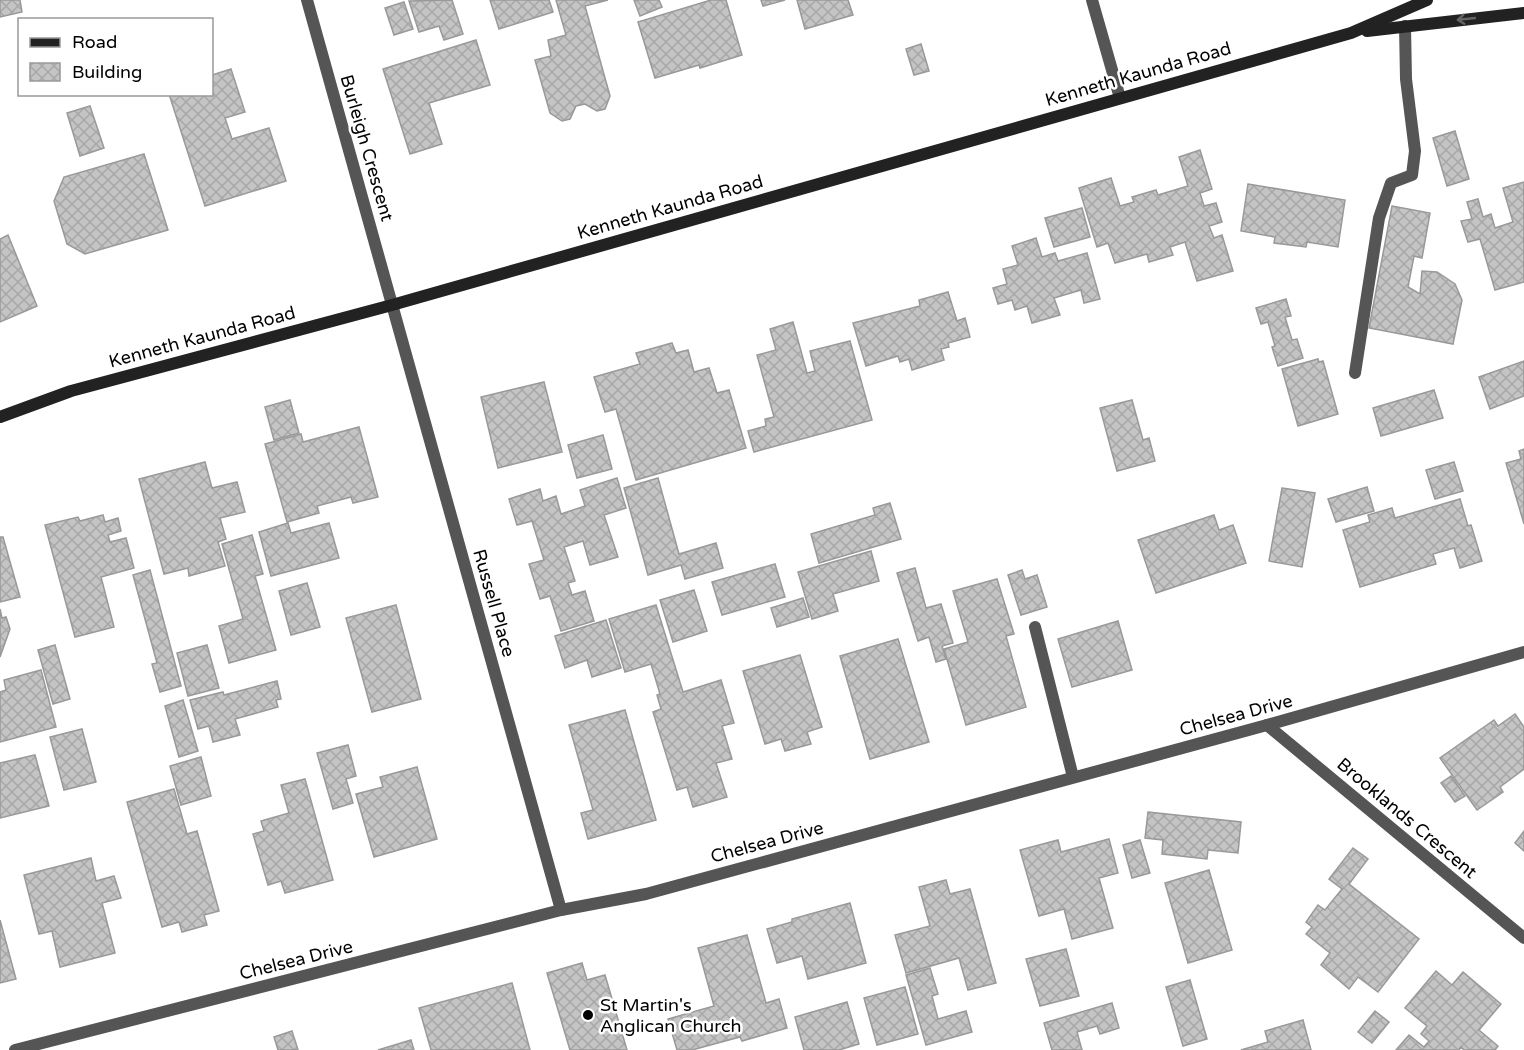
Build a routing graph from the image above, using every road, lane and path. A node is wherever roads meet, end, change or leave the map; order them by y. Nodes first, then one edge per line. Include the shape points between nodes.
1 (307, 0) edge
2 (1092, 0) edge
3 (1427, 0) edge
4 (1524, 13) edge
5 (1406, 26) junction
6 (1351, 33) junction
7 (1120, 98) junction
8 (392, 305) junction
9 (1355, 373) dead end
10 (0, 417) edge
11 (1035, 627) dead end
12 (1524, 652) edge
13 (1268, 725) junction
14 (1073, 777) junction
15 (561, 910) junction
16 (1524, 938) edge
17 (15, 1050) edge

1 - 8 street, Burleigh Crescent
2 - 7 street
3 - 6 main road, Kenneth Kaunda Road
4 -> 5 main road, Kenneth Kaunda Road
5 - 6 main road, Kenneth Kaunda Road
5 - 9 street via 1406,79 1415,152 1412,175 1391,183 1379,218
6 - 7 main road, Kenneth Kaunda Road
7 - 8 main road, Kenneth Kaunda Road
8 - 10 main road, Kenneth Kaunda Road via 71,391
8 - 15 street, Russell Place
11 - 14 street
12 - 13 street, Chelsea Drive
13 - 14 street, Chelsea Drive
13 - 16 street, Brooklands Crescent
14 - 15 street, Chelsea Drive via 646,894
15 - 17 street, Chelsea Drive

